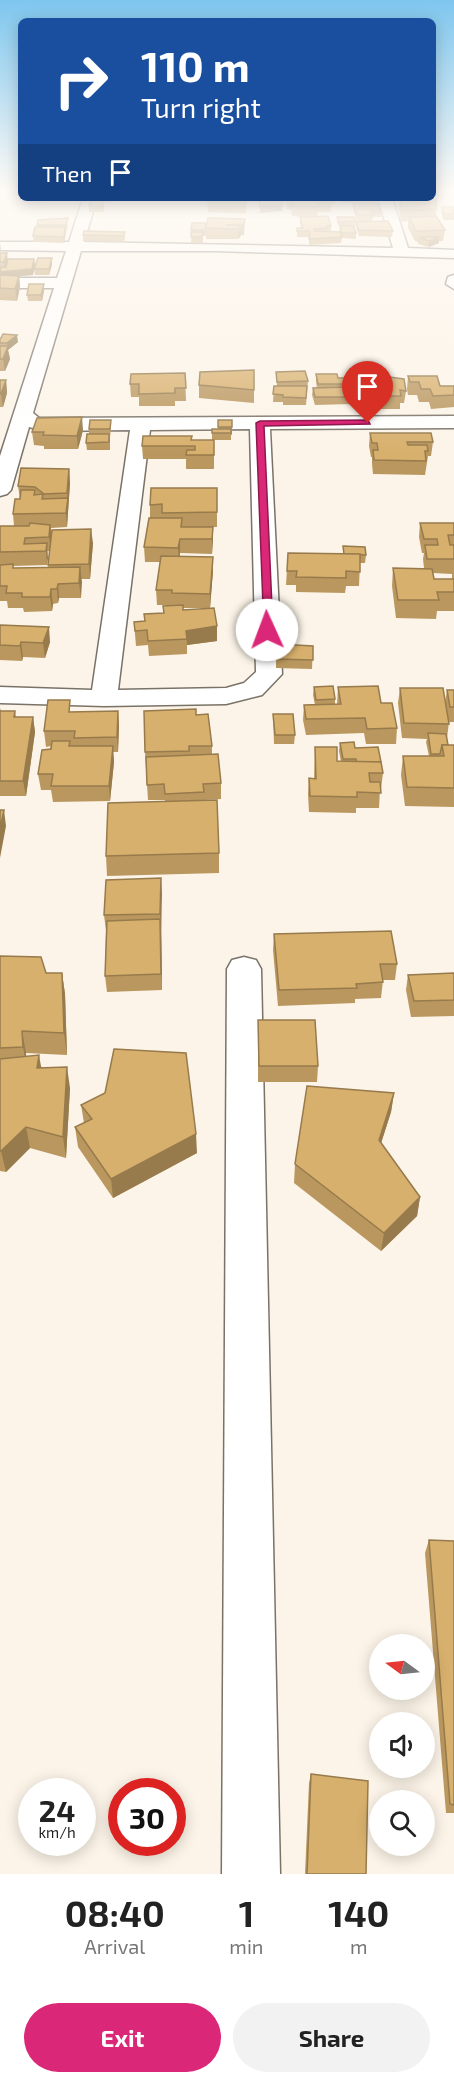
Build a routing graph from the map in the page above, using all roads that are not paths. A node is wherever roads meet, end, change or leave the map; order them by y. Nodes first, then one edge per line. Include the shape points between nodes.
1 (67, 276) edge
2 (0, 282) edge
3 (65, 283) junction
4 (23, 414) junction
5 (454, 422) edge
6 (260, 423) junction
7 (141, 424) junction
8 (0, 490) edge
9 (0, 695) edge
10 (104, 698) junction
11 (244, 969) dead end
12 (251, 1874) edge

1 - 3 street
2 - 3 street
3 - 4 street via 20,389
4 - 7 street via 32,422 45,425
4 - 8 street
5 - 6 street
6 - 7 street
6 - 10 street via 269,674 253,689 226,696
7 - 10 street
9 - 10 street
11 - 12 street

